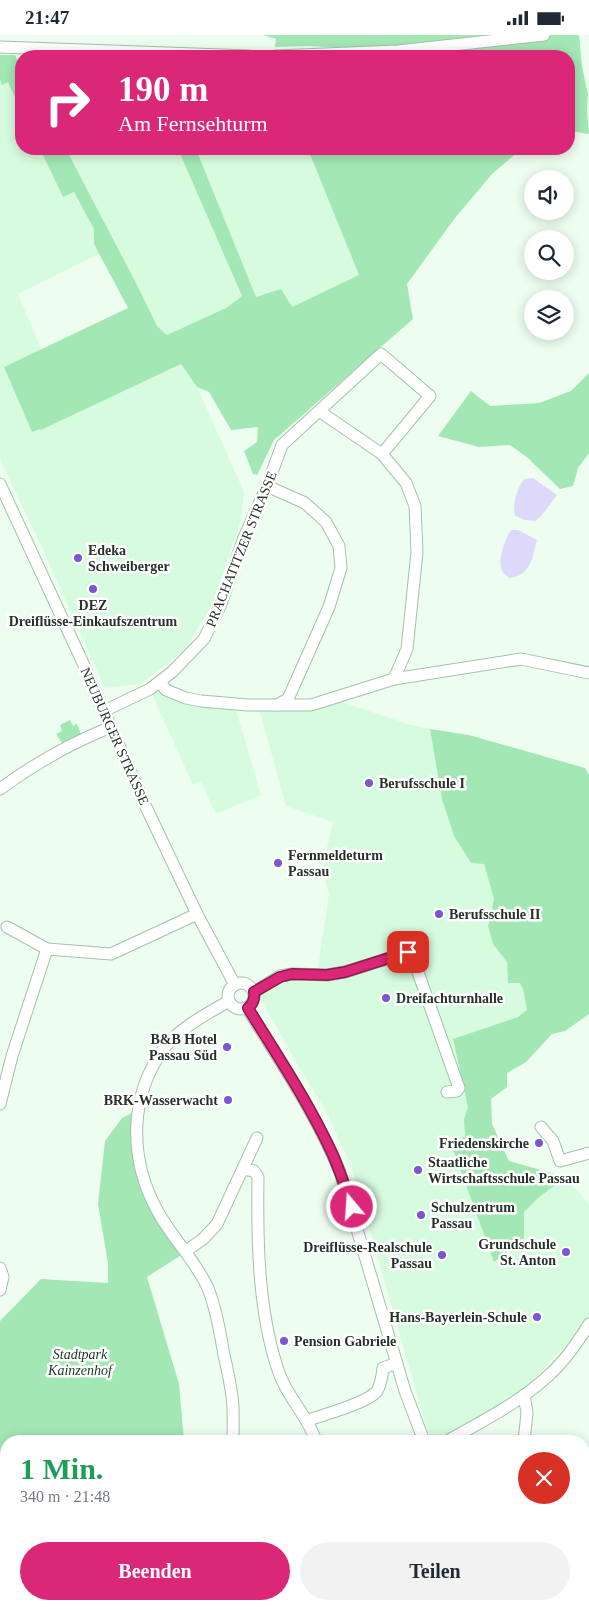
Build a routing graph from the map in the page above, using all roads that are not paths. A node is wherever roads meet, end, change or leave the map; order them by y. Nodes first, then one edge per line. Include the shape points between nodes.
1 (544, 35) edge
2 (0, 47) edge
3 (83, 50) edge
4 (407, 50) edge
5 (318, 411) junction
6 (382, 454) junction
7 (0, 484) edge
8 (267, 486) junction
9 (589, 673) edge
10 (394, 679) junction
11 (160, 682) junction
12 (277, 705) junction
13 (104, 711) junction
14 (111, 727) junction
15 (0, 789) edge
16 (198, 914) junction
17 (7, 927) dead end
18 (47, 949) junction
19 (235, 985) junction
20 (254, 992) junction
21 (229, 1001) junction
22 (248, 1008) junction
23 (447, 1092) dead end
24 (0, 1104) edge
25 (541, 1127) dead end
26 (257, 1138) dead end
27 (589, 1153) edge
28 (243, 1169) junction
29 (186, 1251) junction
30 (0, 1268) edge
31 (0, 1290) edge
32 (589, 1324) edge
33 (397, 1363) junction
34 (524, 1395) junction
35 (308, 1420) junction
36 (233, 1435) edge
37 (314, 1435) edge
38 (422, 1435) edge
39 (457, 1435) edge
40 (525, 1435) edge

1 - 4 street
2 - 3 street
5 - 6 street
5 - 6 street, PRACHATITZER STRASSE via 381,354 430,396
5 - 8 street, PRACHATITZER STRASSE via 282,445
6 - 10 street via 406,483 415,506 417,552 407,649
7 - 13 street, NEUBURGER STRASSE
8 - 11 street, PRACHATITZER STRASSE via 204,639
8 - 12 street via 305,503 326,522 339,547 342,568 329,607 288,699
9 - 10 street via 521,659
10 - 12 street via 311,705
11 - 12 street via 166,690 201,701
11 - 13 street, PRACHATITZER STRASSE
13 - 14 street, NEUBURGER STRASSE
14 - 15 street via 56,753
14 - 16 street, NEUBURGER STRASSE
16 - 18 street via 111,954
16 - 19 street, NEUBURGER STRASSE
17 - 18 street
18 - 24 street
19 - 20 street via 246,984
19 - 21 street via 229,992
20 - 22 street
20 - 23 street via 280,977 345,972 408,952 459,1088
21 - 22 street via 239,1009
21 - 29 street via 206,1014 165,1047 148,1079 138,1111 137,1151 144,1182 158,1212
22 - 33 street via 338,1165
25 - 27 street via 553,1141 560,1161
26 - 28 street
28 - 29 street via 217,1224
28 - 35 street via 254,1171 258,1177 260,1264 272,1349 284,1384
29 - 36 street via 198,1267 208,1290 220,1330 232,1397
30 - 31 street via 3,1277
32 - 34 street via 549,1376
33 - 35 street via 383,1369 380,1386 372,1396
33 - 38 street
34 - 39 street
34 - 40 street via 527,1413
35 - 37 street

